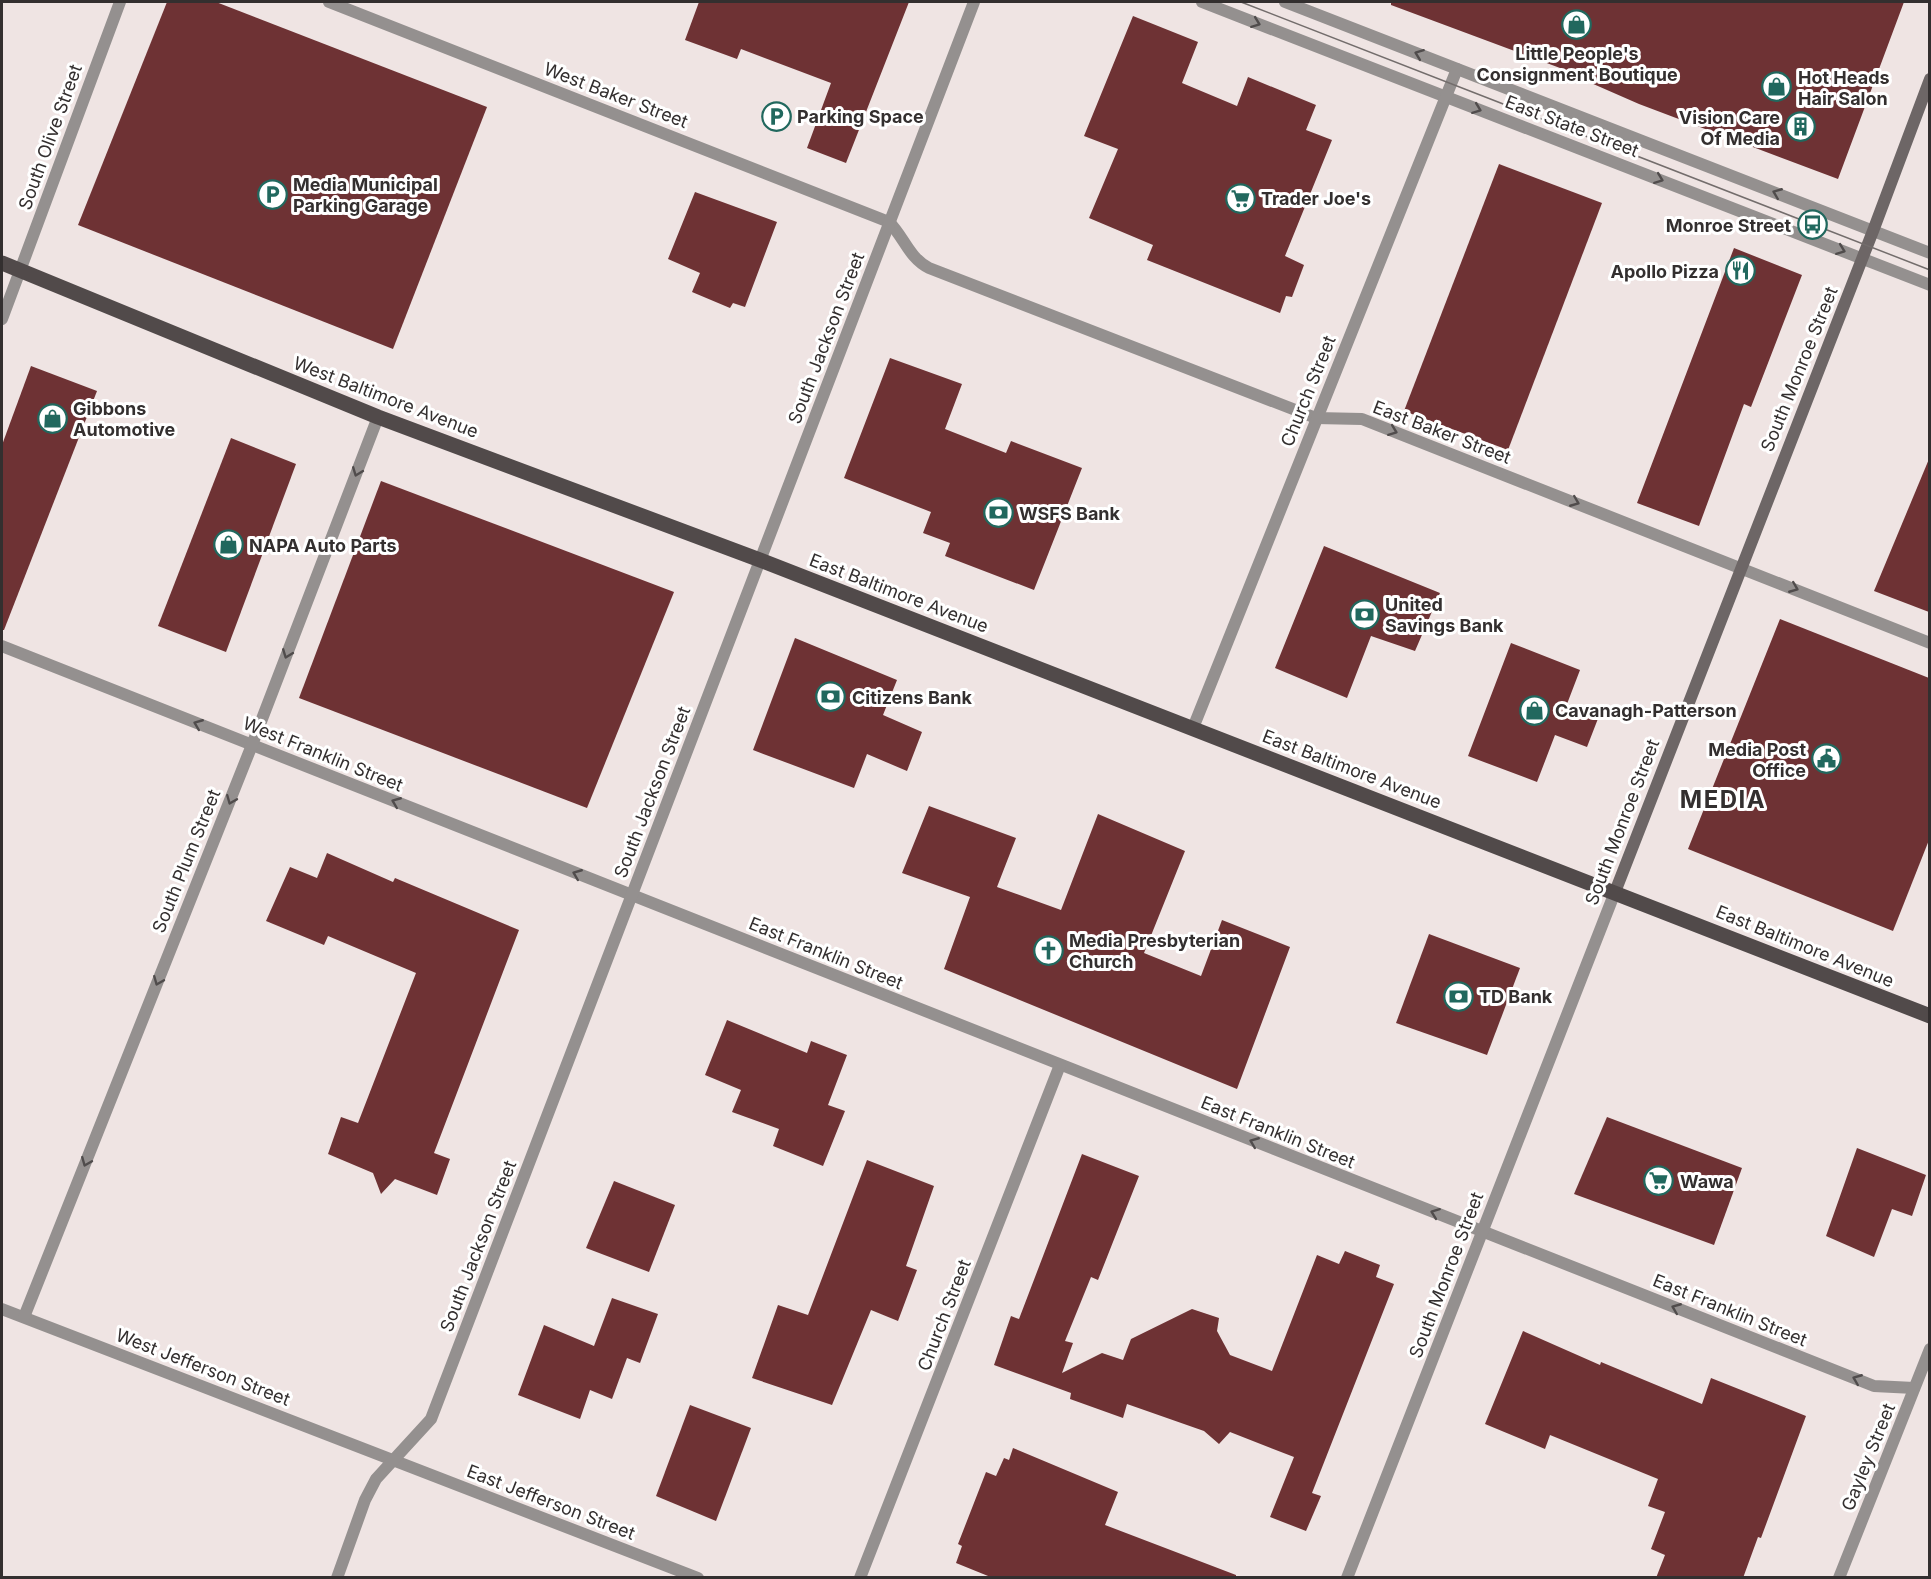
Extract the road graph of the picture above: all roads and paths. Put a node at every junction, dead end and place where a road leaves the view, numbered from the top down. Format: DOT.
graph roads {
  1 [pos="120,2"];
  2 [pos="329,2"];
  3 [pos="974,2"];
  4 [pos="1202,2"];
  5 [pos="1285,2"];
  6 [pos="1457,69"];
  7 [pos="1929,79"];
  8 [pos="1447,97"];
  9 [pos="889,222"];
  10 [pos="1873,231"];
  11 [pos="1929,253"];
  12 [pos="1862,259"];
  13 [pos="2,263"];
  14 [pos="21,270"];
  15 [pos="1929,285"];
  16 [pos="2,319"];
  17 [pos="378,417"];
  18 [pos="1316,418"];
  19 [pos="760,560"];
  20 [pos="1740,567"];
  21 [pos="1929,643"];
  22 [pos="2,646"];
  23 [pos="1193,728"];
  24 [pos="252,745"];
  25 [pos="1615,892"];
  26 [pos="632,896"];
  27 [pos="1929,1016"];
  28 [pos="1060,1065"];
  29 [pos="1482,1231"];
  30 [pos="2,1309"];
  31 [pos="24,1317"];
  32 [pos="1929,1349"];
  33 [pos="1914,1388"];
  34 [pos="392,1460"];
  35 [pos="337,1578"];
  36 [pos="698,1578"];
  37 [pos="860,1578"];
  38 [pos="1347,1578"];
  39 [pos="1839,1578"];
  1 -- 14 [label="street, South Olive Street"];
  2 -- 9 [label="street, West Baker Street"];
  3 -- 9 [label="street, South Jackson Street"];
  4 -- 8 [label="street, East State Street, one-way"];
  6 -- 5 [label="street, East State Street, one-way"];
  6 -- 8 [label="street, Church Street"];
  10 -- 6 [label="street, East State Street, one-way"];
  7 -- 10 [label="main road, South Monroe Street"];
  8 -- 12 [label="street, East State Street, one-way"];
  8 -- 18 [label="street, Church Street"];
  9 -- 18 [label="street, East Baker Street"];
  9 -- 19 [label="street, South Jackson Street"];
  10 -- 11 [label="street, East State Street"];
  10 -- 12 [label="main road, South Monroe Street"];
  12 -- 15 [label="street, East State Street"];
  12 -- 20 [label="main road, South Monroe Street"];
  13 -- 14 [label="main road, West Baltimore Avenue"];
  14 -- 16 [label="street, South Olive Street"];
  14 -- 17 [label="main road, West Baltimore Avenue"];
  17 -- 19 [label="main road, West Baltimore Avenue"];
  17 -- 24 [label="street, South Plum Street, one-way"];
  18 -- 20 [label="street, East Baker Street, one-way"];
  18 -- 23 [label="street, Church Street"];
  19 -- 23 [label="main road, East Baltimore Avenue"];
  19 -- 26 [label="street, South Jackson Street"];
  20 -- 21 [label="street, East Baker Street, one-way"];
  20 -- 25 [label="main road, South Monroe Street"];
  24 -- 22 [label="street, West Franklin Street, one-way"];
  23 -- 25 [label="main road, East Baltimore Avenue"];
  26 -- 24 [label="street, West Franklin Street, one-way"];
  24 -- 31 [label="street, South Plum Street, one-way"];
  25 -- 27 [label="main road, East Baltimore Avenue"];
  25 -- 29 [label="street, South Monroe Street"];
  26 -- 28 [label="street, East Franklin Street"];
  26 -- 34 [label="street, South Jackson Street"];
  29 -- 28 [label="street, East Franklin Street, one-way"];
  28 -- 37 [label="street, Church Street"];
  33 -- 29 [label="street, East Franklin Street, one-way"];
  29 -- 38 [label="street, South Monroe Street"];
  30 -- 31 [label="street, West Jefferson Street"];
  31 -- 34 [label="street, West Jefferson Street"];
  32 -- 33 [label="street, Gayley Street"];
  33 -- 39 [label="street, Gayley Street"];
  34 -- 35 [label="street, South Jackson Street"];
  34 -- 36 [label="street, East Jefferson Street"];
}
